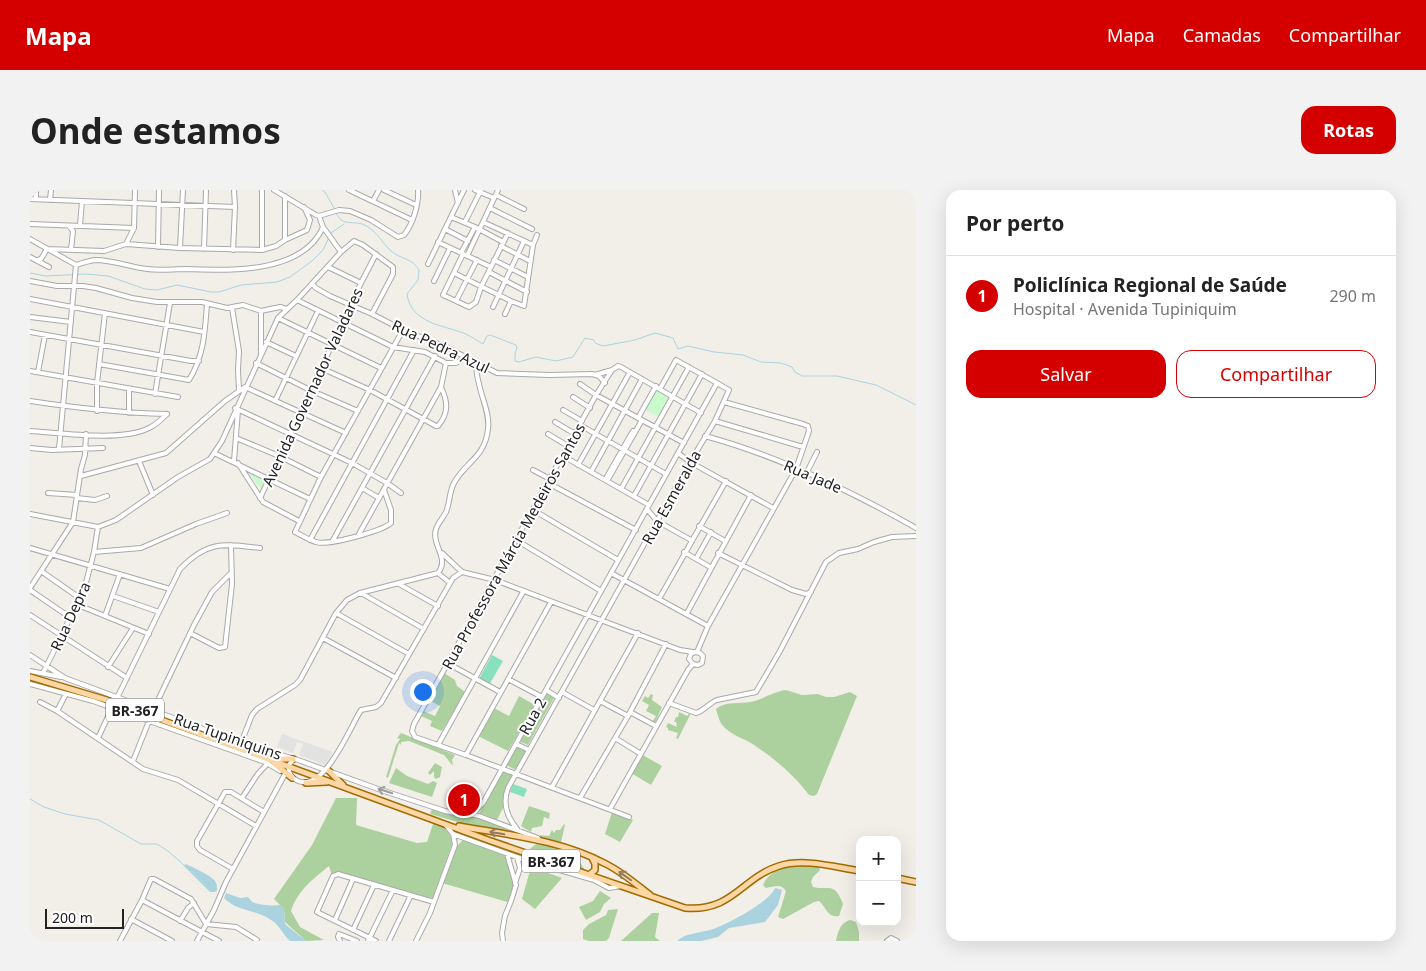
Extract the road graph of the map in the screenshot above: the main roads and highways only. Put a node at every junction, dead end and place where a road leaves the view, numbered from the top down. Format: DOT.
graph roads {
  1 [pos="30,677"];
  2 [pos="106,693"];
  3 [pos="110,701"];
  4 [pos="294,759"];
  5 [pos="267,761"];
  6 [pos="328,771"];
  7 [pos="292,778"];
  8 [pos="306,783"];
  9 [pos="332,783"];
  10 [pos="345,786"];
  11 [pos="445,823"];
  12 [pos="592,858"];
  13 [pos="856,870"];
  14 [pos="589,875"];
  15 [pos="901,879"];
  16 [pos="916,882"];
  17 [pos="656,899"];
  1 -- 3 [label="main road, BR-367"];
  2 -- 3 [label="main road"];
  3 -- 5 [label="main road, BR-367"];
  4 -- 5 [label="main road"];
  5 -- 7 [label="main road"];
  5 -- 9 [label="main road, BR-367"];
  6 -- 10 [label="main road"];
  8 -- 9 [label="main road"];
  9 -- 10 [label="main road, BR-367"];
  10 -- 11 [label="main road, BR-367"];
  12 -- 11 [label="main road, BR-367, one-way"];
  11 -- 14 [label="main road, BR-367"];
  12 -- 14 [label="main road"];
  17 -- 12 [label="main road, BR-367, one-way"];
  13 -- 17 [label="main road, BR-367"];
  14 -- 17 [label="main road, BR-367"];
  15 -- 16 [label="main road"];
}
